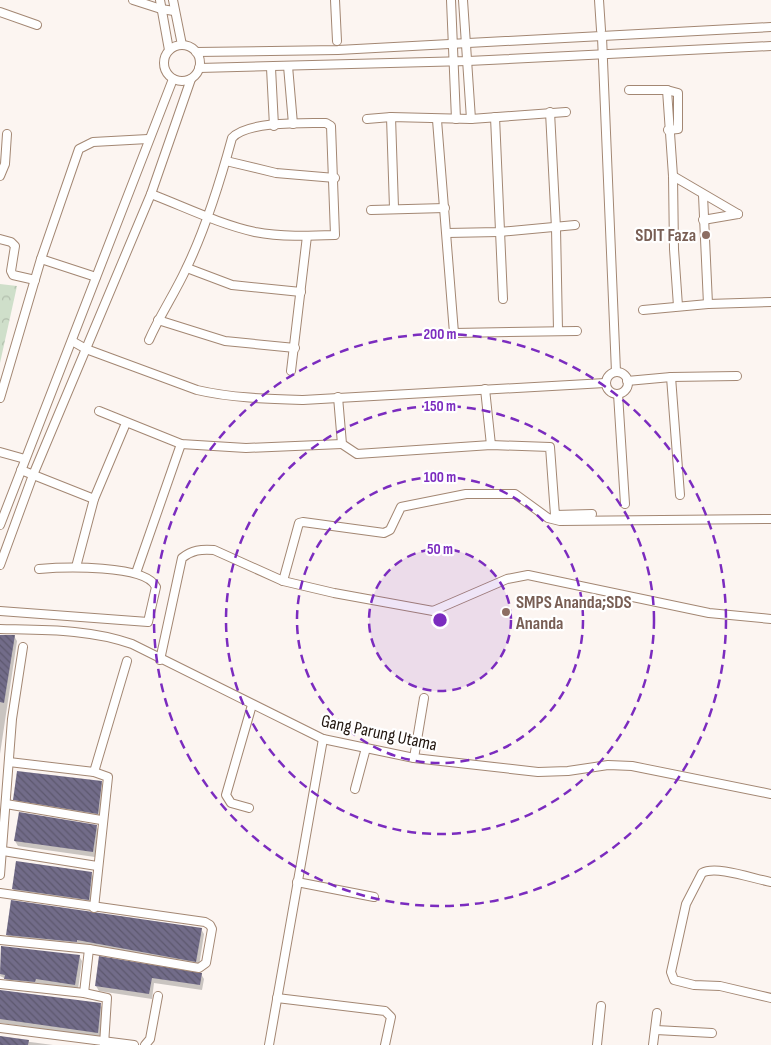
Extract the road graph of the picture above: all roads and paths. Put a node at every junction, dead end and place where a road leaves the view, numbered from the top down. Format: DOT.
graph roads {
  1 [pos="133,0"];
  2 [pos="160,0"];
  3 [pos="173,0"];
  4 [pos="335,0"];
  5 [pos="451,0"];
  6 [pos="463,0"];
  7 [pos="599,0"];
  8 [pos="161,9"];
  9 [pos="174,11"];
  10 [pos="0,12"];
  11 [pos="37,25"];
  12 [pos="771,27"];
  13 [pos="601,34"];
  14 [pos="337,41"];
  15 [pos="453,44"];
  16 [pos="466,44"];
  17 [pos="182,45"];
  18 [pos="771,46"];
  19 [pos="169,50"];
  20 [pos="196,52"];
  21 [pos="602,55"];
  22 [pos="468,60"];
  23 [pos="454,61"];
  24 [pos="288,66"];
  25 [pos="199,68"];
  26 [pos="271,68"];
  27 [pos="172,79"];
  28 [pos="191,79"];
  29 [pos="629,90"];
  30 [pos="550,112"];
  31 [pos="566,112"];
  32 [pos="391,117"];
  33 [pos="494,117"];
  34 [pos="456,119"];
  35 [pos="471,119"];
  36 [pos="367,120"];
  37 [pos="436,120"];
  38 [pos="293,124"];
  39 [pos="274,126"];
  40 [pos="7,134"];
  41 [pos="148,139"];
  42 [pos="226,161"];
  43 [pos="0,176"];
  44 [pos="673,176"];
  45 [pos="335,178"];
  46 [pos="151,194"];
  47 [pos="703,195"];
  48 [pos="394,208"];
  49 [pos="445,208"];
  50 [pos="371,210"];
  51 [pos="207,216"];
  52 [pos="703,220"];
  53 [pos="575,225"];
  54 [pos="556,228"];
  55 [pos="499,232"];
  56 [pos="447,233"];
  57 [pos="307,236"];
  58 [pos="0,239"];
  59 [pos="41,259"];
  60 [pos="187,268"];
  61 [pos="96,277"];
  62 [pos="35,280"];
  63 [pos="301,292"];
  64 [pos="503,299"];
  65 [pos="771,302"];
  66 [pos="708,304"];
  67 [pos="678,306"];
  68 [pos="643,310"];
  69 [pos="158,320"];
  70 [pos="558,330"];
  71 [pos="577,331"];
  72 [pos="150,340"];
  73 [pos="72,341"];
  74 [pos="295,348"];
  75 [pos="86,350"];
  76 [pos="291,371"];
  77 [pos="616,372"];
  78 [pos="737,376"];
  79 [pos="671,377"];
  80 [pos="628,381"];
  81 [pos="605,383"];
  82 [pos="485,389"];
  83 [pos="618,394"];
  84 [pos="0,398"];
  85 [pos="338,398"];
  86 [pos="99,411"];
  87 [pos="126,423"];
  88 [pos="181,444"];
  89 [pos="342,444"];
  90 [pos="491,445"];
  91 [pos="0,452"];
  92 [pos="25,459"];
  93 [pos="21,470"];
  94 [pos="33,475"];
  95 [pos="680,495"];
  96 [pos="94,499"];
  97 [pos="626,504"];
  98 [pos="592,514"];
  99 [pos="771,519"];
  100 [pos="0,525"];
  101 [pos="0,565"];
  102 [pos="76,567"];
  103 [pos="39,569"];
  104 [pos="136,574"];
  105 [pos="283,581"];
  106 [pos="0,611"];
  107 [pos="771,619"];
  108 [pos="0,629"];
  109 [pos="23,647"];
  110 [pos="160,660"];
  111 [pos="127,661"];
  112 [pos="424,698"];
  113 [pos="252,705"];
  114 [pos="323,740"];
  115 [pos="366,748"];
  116 [pos="414,758"];
  117 [pos="9,762"];
  118 [pos="94,772"];
  119 [pos="355,789"];
  120 [pos="771,794"];
  121 [pos="6,804"];
  122 [pos="249,808"];
  123 [pos="101,820"];
  124 [pos="3,851"];
  125 [pos="98,866"];
  126 [pos="0,875"];
  127 [pos="297,882"];
  128 [pos="771,882"];
  129 [pos="0,893"];
  130 [pos="374,897"];
  131 [pos="94,908"];
  132 [pos="0,940"];
  133 [pos="89,949"];
  134 [pos="0,984"];
  135 [pos="84,993"];
  136 [pos="158,996"];
  137 [pos="277,998"];
  138 [pos="771,998"];
  139 [pos="601,1006"];
  140 [pos="657,1013"];
  141 [pos="0,1028"];
  142 [pos="656,1030"];
  143 [pos="712,1033"];
  144 [pos="104,1044"];
  145 [pos="134,1045"];
  146 [pos="145,1045"];
  147 [pos="268,1045"];
  148 [pos="386,1045"];
  149 [pos="597,1045"];
  150 [pos="653,1045"];
  1 -- 8 [label="street"];
  2 -- 8 [label="street"];
  3 -- 9 [label="street"];
  4 -- 14 [label="street"];
  5 -- 15 [label="street"];
  6 -- 16 [label="street"];
  7 -- 13 [label="street"];
  8 -- 9 [label="street"];
  8 -- 19 [label="street"];
  9 -- 17 [label="street"];
  10 -- 11 [label="street"];
  12 -- 13 [label="street"];
  13 -- 16 [label="street"];
  13 -- 21 [label="street"];
  15 -- 16 [label="street"];
  15 -- 20 [label="street"];
  15 -- 23 [label="street"];
  16 -- 22 [label="street"];
  17 -- 19 [label="street"];
  17 -- 20 [label="street"];
  18 -- 21 [label="street"];
  19 -- 27 [label="street"];
  20 -- 25 [label="street"];
  21 -- 22 [label="street"];
  21 -- 77 [label="street"];
  22 -- 23 [label="street"];
  22 -- 35 [label="street"];
  23 -- 24 [label="street"];
  23 -- 34 [label="street"];
  24 -- 26 [label="street"];
  24 -- 38 [label="street"];
  25 -- 26 [label="street"];
  25 -- 28 [label="street"];
  26 -- 39 [label="street"];
  27 -- 28 [label="street"];
  27 -- 41 [label="street"];
  28 -- 46 [label="street"];
  29 -- 44 [label="street"];
  30 -- 31 [label="street"];
  30 -- 33 [label="street"];
  30 -- 54 [label="street"];
  32 -- 36 [label="street"];
  32 -- 37 [label="street"];
  32 -- 48 [label="street"];
  33 -- 35 [label="street"];
  33 -- 55 [label="street"];
  34 -- 35 [label="street"];
  34 -- 37 [label="street"];
  37 -- 49 [label="street"];
  38 -- 39 [label="street"];
  38 -- 45 [label="street"];
  39 -- 42 [label="street"];
  40 -- 43 [label="street"];
  41 -- 59 [label="street"];
  41 -- 61 [label="street"];
  42 -- 45 [label="street"];
  42 -- 51 [label="street"];
  44 -- 47 [label="street"];
  44 -- 67 [label="street"];
  45 -- 57 [label="street"];
  46 -- 51 [label="street"];
  46 -- 75 [label="street"];
  47 -- 52 [label="street"];
  47 -- 52 [label="street"];
  48 -- 49 [label="street"];
  48 -- 50 [label="street"];
  49 -- 56 [label="street"];
  51 -- 57 [label="street"];
  51 -- 60 [label="street"];
  52 -- 66 [label="street"];
  53 -- 54 [label="street"];
  54 -- 55 [label="street"];
  54 -- 70 [label="street"];
  55 -- 56 [label="street"];
  55 -- 64 [label="street"];
  56 -- 70 [label="street"];
  57 -- 63 [label="street"];
  58 -- 62 [label="street"];
  59 -- 61 [label="street"];
  59 -- 62 [label="street"];
  60 -- 63 [label="street"];
  60 -- 69 [label="street"];
  61 -- 73 [label="street"];
  62 -- 84 [label="street"];
  63 -- 74 [label="street"];
  65 -- 66 [label="street"];
  66 -- 67 [label="street"];
  67 -- 68 [label="street"];
  69 -- 72 [label="street"];
  69 -- 74 [label="street"];
  70 -- 71 [label="street"];
  73 -- 75 [label="street"];
  73 -- 92 [label="street"];
  74 -- 76 [label="street"];
  75 -- 85 [label="street"];
  75 -- 94 [label="street"];
  77 -- 80 [label="street"];
  77 -- 81 [label="street"];
  78 -- 79 [label="street"];
  79 -- 80 [label="street"];
  79 -- 95 [label="street"];
  80 -- 83 [label="street"];
  81 -- 82 [label="street"];
  81 -- 83 [label="street"];
  82 -- 85 [label="street"];
  82 -- 90 [label="street"];
  83 -- 97 [label="street"];
  85 -- 89 [label="street"];
  86 -- 87 [label="street"];
  87 -- 88 [label="street"];
  87 -- 96 [label="street"];
  88 -- 89 [label="street"];
  88 -- 104 [label="street"];
  89 -- 90 [label="street"];
  90 -- 98 [label="street"];
  91 -- 92 [label="street"];
  92 -- 93 [label="street"];
  93 -- 94 [label="street"];
  93 -- 100 [label="street"];
  94 -- 96 [label="street"];
  94 -- 101 [label="street"];
  96 -- 102 [label="street"];
  99 -- 105 [label="street"];
  102 -- 103 [label="street"];
  102 -- 104 [label="street"];
  104 -- 106 [label="street"];
  105 -- 107 [label="street"];
  105 -- 110 [label="street"];
  108 -- 110 [label="street, Gang Parung Utama"];
  109 -- 117 [label="street"];
  110 -- 113 [label="street, Gang Parung Utama"];
  111 -- 118 [label="street"];
  112 -- 116 [label="street"];
  113 -- 114 [label="street, Gang Parung Utama"];
  113 -- 122 [label="street"];
  114 -- 115 [label="street, Gang Parung Utama"];
  114 -- 127 [label="street"];
  115 -- 116 [label="street, Gang Parung Utama"];
  115 -- 119 [label="street"];
  116 -- 120 [label="street, Gang Parung Utama"];
  117 -- 118 [label="street"];
  117 -- 121 [label="street"];
  118 -- 123 [label="street"];
  121 -- 123 [label="street"];
  121 -- 124 [label="street"];
  123 -- 125 [label="street"];
  124 -- 125 [label="street"];
  124 -- 126 [label="street"];
  125 -- 131 [label="street"];
  127 -- 130 [label="street"];
  127 -- 137 [label="street"];
  128 -- 138 [label="street"];
  129 -- 131 [label="street"];
  131 -- 133 [label="street"];
  132 -- 133 [label="street"];
  133 -- 135 [label="street"];
  134 -- 135 [label="street"];
  135 -- 144 [label="street"];
  136 -- 146 [label="street"];
  137 -- 147 [label="street"];
  137 -- 148 [label="street"];
  139 -- 149 [label="street"];
  140 -- 142 [label="street"];
  141 -- 144 [label="street"];
  142 -- 143 [label="street"];
  142 -- 150 [label="street"];
  144 -- 145 [label="street"];
}
